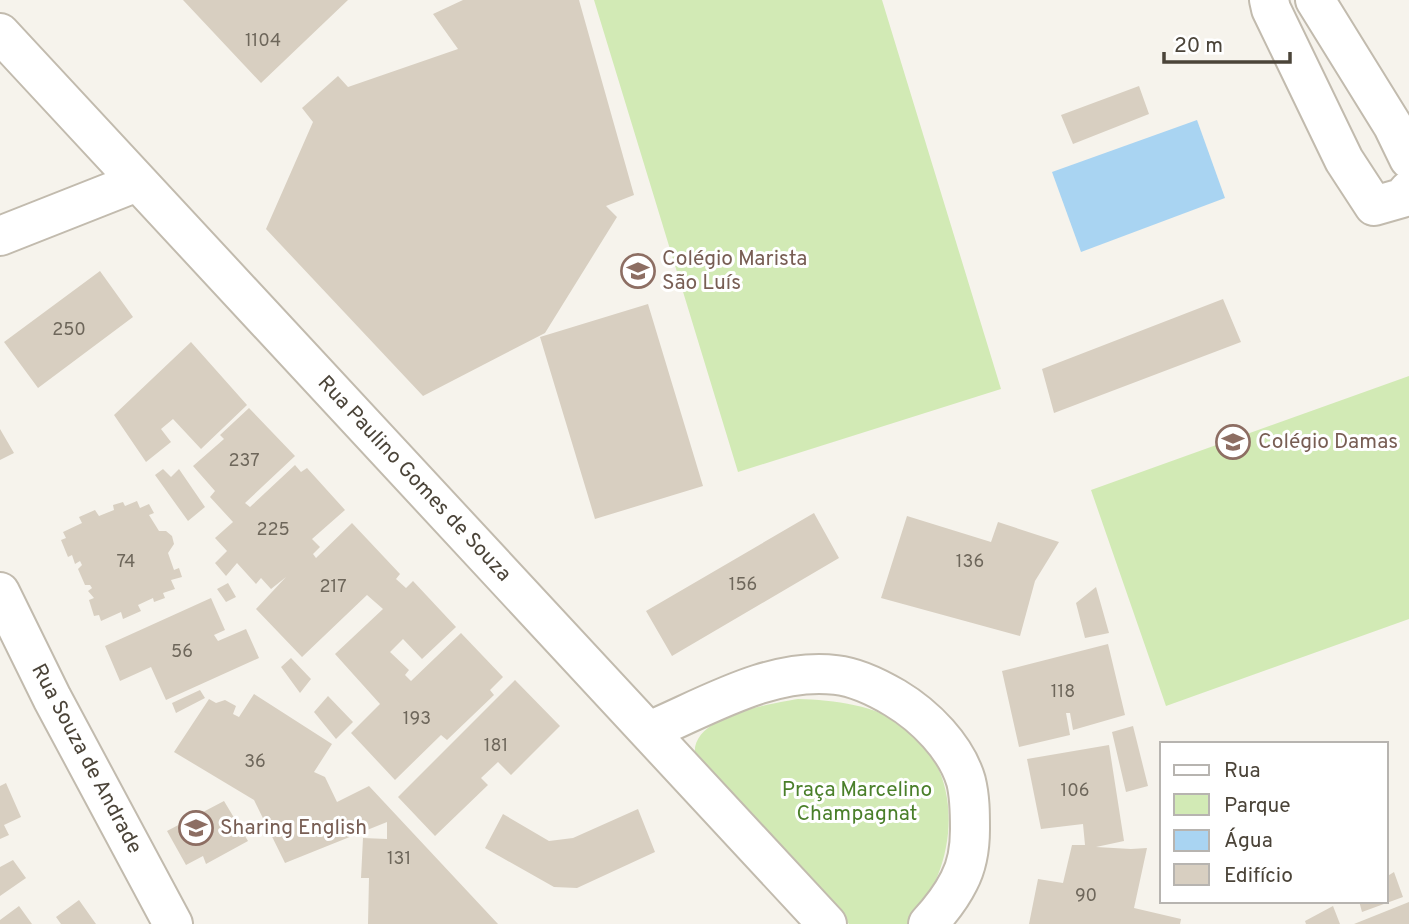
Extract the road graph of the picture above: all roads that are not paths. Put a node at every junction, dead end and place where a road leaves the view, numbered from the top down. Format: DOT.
graph roads {
  1 [pos="1269,0"];
  2 [pos="1315,0"];
  3 [pos="0,33"];
  4 [pos="1409,159"];
  5 [pos="136,181"];
  6 [pos="1409,190"];
  7 [pos="0,236"];
  8 [pos="0,592"];
  9 [pos="649,731"];
  10 [pos="811,919"];
  11 [pos="173,924"];
  12 [pos="928,924"];
  1 -- 6 [label="street"];
  2 -- 4 [label="street"];
  3 -- 5 [label="street, Rua Paulino Gomes de Souza"];
  5 -- 7 [label="street"];
  5 -- 9 [label="street, Rua Paulino Gomes de Souza"];
  8 -- 11 [label="street, Rua Souza de Andrade"];
  9 -- 10 [label="street, Rua Paulino Gomes de Souza"];
  9 -- 12 [label="street"];
}
